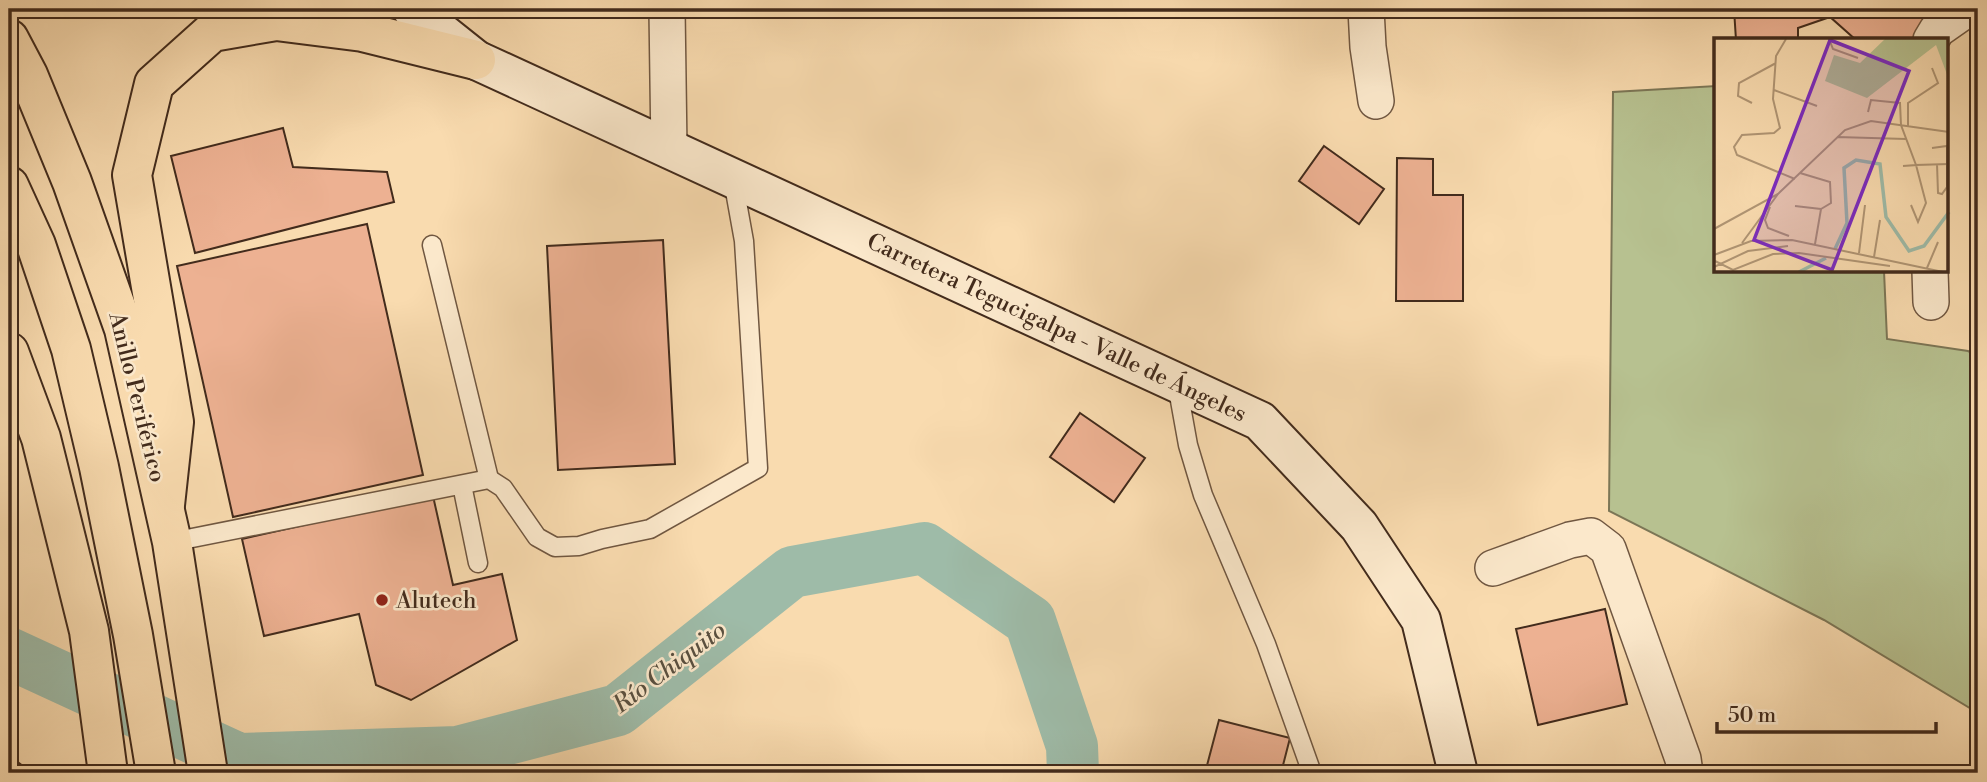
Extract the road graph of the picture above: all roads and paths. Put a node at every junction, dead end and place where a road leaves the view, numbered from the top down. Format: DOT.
graph roads {
  1 [pos="367,9"];
  2 [pos="412,9"];
  3 [pos="667,9"];
  4 [pos="1366,9"];
  5 [pos="1967,9"];
  6 [pos="1932,38"];
  7 [pos="9,39"];
  8 [pos="476,60"];
  9 [pos="1376,101"];
  10 [pos="669,150"];
  11 [pos="733,177"];
  12 [pos="9,186"];
  13 [pos="432,245"];
  14 [pos="9,352"];
  15 [pos="1176,380"];
  16 [pos="489,479"];
  17 [pos="462,485"];
  18 [pos="164,505"];
  19 [pos="172,542"];
  20 [pos="478,563"];
  21 [pos="1493,568"];
  22 [pos="108,773"];
  23 [pos="156,773"];
  24 [pos="208,773"];
  25 [pos="1312,773"];
  26 [pos="1458,773"];
  27 [pos="1685,773"];
  1 -- 8 [label="highway"];
  2 -- 8 [label="main road, Carretera Tegucigalpa - Valle de Ángeles"];
  3 -- 10 [label="street"];
  4 -- 9 [label="street"];
  5 -- 6 [label="street"];
  7 -- 18 [label="highway, Anillo Periférico"];
  8 -- 10 [label="main road, Carretera Tegucigalpa - Valle de Ángeles"];
  8 -- 18 [label="highway"];
  10 -- 11 [label="main road, Carretera Tegucigalpa - Valle de Ángeles"];
  11 -- 15 [label="main road, Carretera Tegucigalpa - Valle de Ángeles"];
  11 -- 16 [label="lane"];
  12 -- 23 [label="highway"];
  13 -- 16 [label="lane"];
  14 -- 22 [label="highway"];
  15 -- 25 [label="lane"];
  15 -- 26 [label="main road, Carretera Tegucigalpa - Valle de Ángeles"];
  16 -- 17 [label="lane"];
  17 -- 19 [label="lane"];
  17 -- 20 [label="lane"];
  18 -- 19 [label="highway, Anillo Periférico"];
  19 -- 24 [label="highway, Anillo Periférico"];
  21 -- 27 [label="street"];
}
